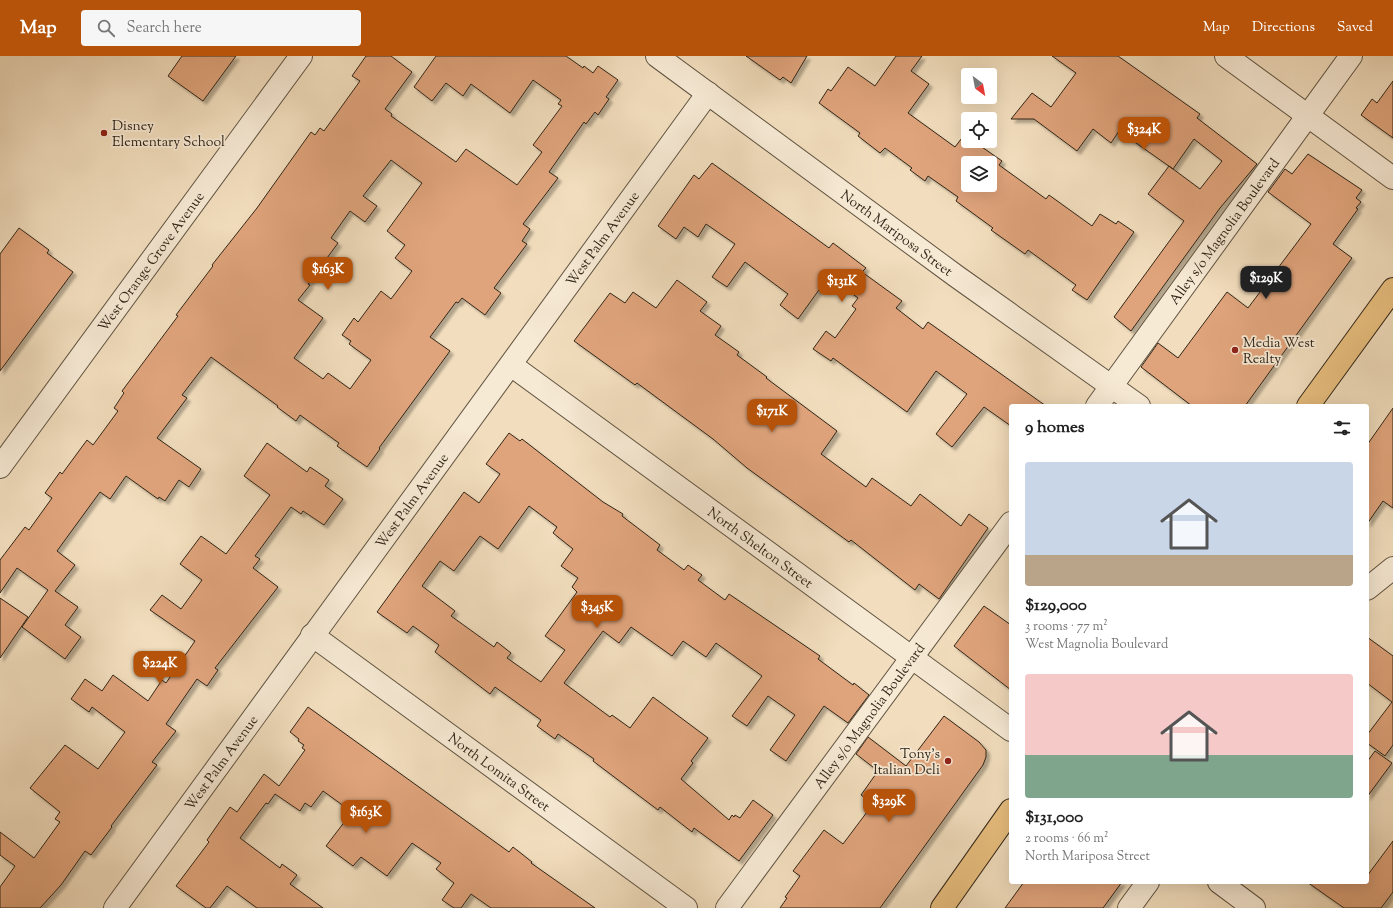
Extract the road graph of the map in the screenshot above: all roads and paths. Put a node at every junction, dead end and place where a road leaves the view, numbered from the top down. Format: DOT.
graph roads {
  1 [pos="301,56"];
  2 [pos="657,56"];
  3 [pos="1226,56"];
  4 [pos="1350,56"];
  5 [pos="708,93"];
  6 [pos="1308,114"];
  7 [pos="1393,178"];
  8 [pos="1393,289"];
  9 [pos="511,365"];
  10 [pos="1111,386"];
  11 [pos="1098,404"];
  12 [pos="1136,404"];
  13 [pos="1309,404"];
  14 [pos="0,467"];
  15 [pos="1009,526"];
  16 [pos="312,635"];
  17 [pos="912,658"];
  18 [pos="1009,729"];
  19 [pos="1009,813"];
  20 [pos="1147,884"];
  21 [pos="1222,884"];
  22 [pos="115,908"];
  23 [pos="686,908"];
  24 [pos="727,908"];
  25 [pos="942,908"];
  26 [pos="1129,908"];
  27 [pos="1254,908"];
  1 -- 14 [label="street, West Orange Grove Avenue"];
  2 -- 5 [label="street, North Mariposa Street"];
  3 -- 6 [label="street"];
  4 -- 6 [label="street, Alley s/o Magnolia Boulevard"];
  5 -- 9 [label="street, West Palm Avenue"];
  5 -- 10 [label="street, North Mariposa Street"];
  6 -- 7 [label="street"];
  6 -- 10 [label="street, Alley s/o Magnolia Boulevard"];
  8 -- 13 [label="main road"];
  9 -- 16 [label="street, West Palm Avenue"];
  9 -- 17 [label="street, North Shelton Street"];
  10 -- 11 [label="street, Alley s/o Magnolia Boulevard"];
  10 -- 12 [label="street, North Mariposa Street"];
  15 -- 17 [label="street, Alley s/o Magnolia Boulevard"];
  16 -- 22 [label="street, West Palm Avenue"];
  16 -- 23 [label="street, North Lomita Street"];
  17 -- 18 [label="street, North Shelton Street"];
  17 -- 24 [label="street, Alley s/o Magnolia Boulevard"];
  19 -- 25 [label="main road"];
  20 -- 26 [label="street"];
  21 -- 27 [label="street"];
}
